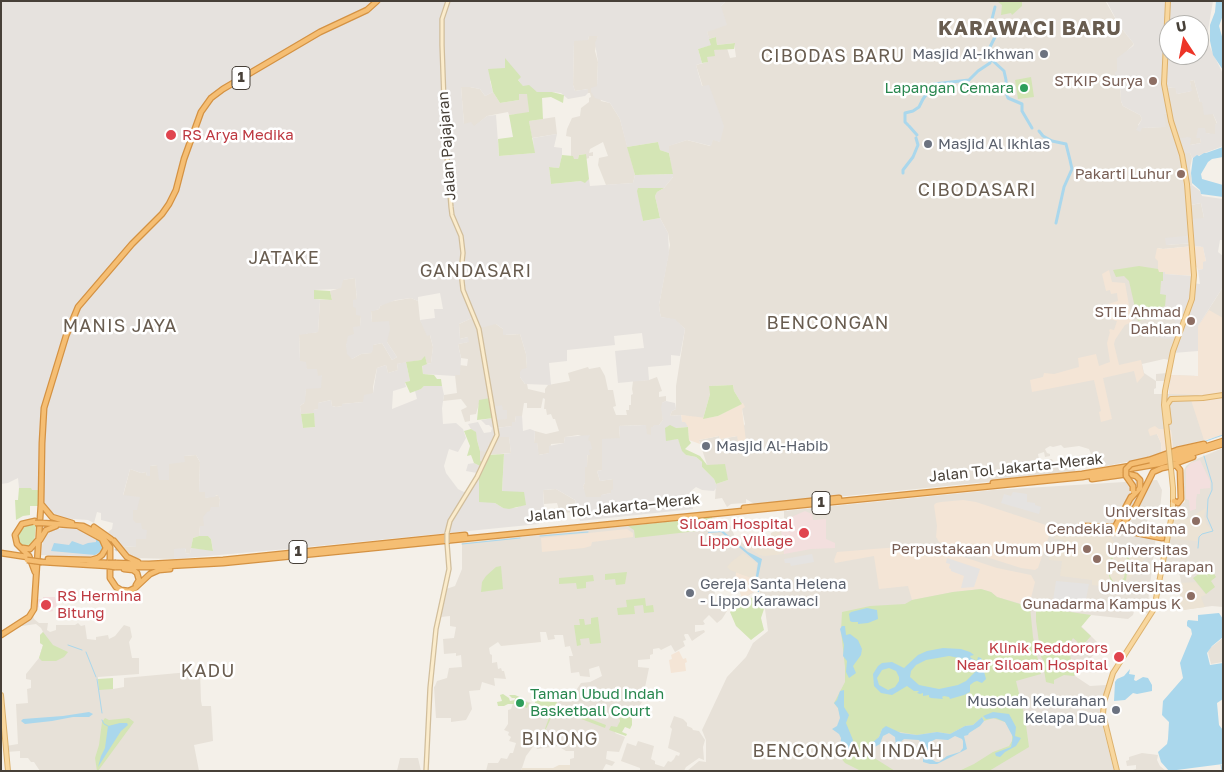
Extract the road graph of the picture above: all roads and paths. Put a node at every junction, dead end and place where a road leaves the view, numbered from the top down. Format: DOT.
graph roads {
  1 [pos="378,1"];
  2 [pos="448,1"];
  3 [pos="1168,1"];
  4 [pos="1167,385"];
  5 [pos="1223,394"];
  6 [pos="1215,395"];
  7 [pos="1172,397"];
  8 [pos="1168,426"];
  9 [pos="1223,442"];
  10 [pos="1208,443"];
  11 [pos="1190,458"];
  12 [pos="1158,460"];
  13 [pos="1172,468"];
  14 [pos="1035,482"];
  15 [pos="1130,499"];
  16 [pos="41,501"];
  17 [pos="1175,504"];
  18 [pos="1126,519"];
  19 [pos="35,522"];
  20 [pos="76,525"];
  21 [pos="1081,526"];
  22 [pos="1073,530"];
  23 [pos="98,531"];
  24 [pos="1162,538"];
  25 [pos="112,541"];
  26 [pos="38,542"];
  27 [pos="1168,542"];
  28 [pos="1,555"];
  29 [pos="127,558"];
  30 [pos="44,560"];
  31 [pos="149,564"];
  32 [pos="193,565"];
  33 [pos="108,566"];
  34 [pos="115,566"];
  35 [pos="36,574"];
  36 [pos="1,634"];
  37 [pos="1,695"];
  38 [pos="8,771"];
  39 [pos="426,771"];
  40 [pos="1116,771"];
  1 -- 16 [label="highway, 1"];
  2 -- 39 [label="main road, Jalan Pajajaran, bridge"];
  3 -- 4 [label="main road"];
  4 -- 7 [label="main road"];
  4 -- 8 [label="main road"];
  5 -- 6 [label="main road"];
  6 -- 7 [label="main road"];
  6 -- 8 [label="main road"];
  7 -- 8 [label="main road"];
  8 -- 13 [label="main road, bridge"];
  9 -- 10 [label="highway"];
  9 -- 11 [label="highway"];
  9 -- 12 [label="highway, Jalan Tol Jakarta–Merak / 1"];
  9 -- 14 [label="highway, Jalan Tol Jakarta–Merak / 1"];
  10 -- 12 [label="highway"];
  10 -- 15 [label="highway, bridge"];
  11 -- 17 [label="highway"];
  11 -- 18 [label="highway"];
  12 -- 31 [label="highway, Jalan Tol Jakarta–Merak / 1"];
  13 -- 17 [label="main road"];
  13 -- 27 [label="main road"];
  14 -- 15 [label="highway"];
  14 -- 32 [label="highway, Jalan Tol Jakarta–Merak / 1"];
  15 -- 21 [label="highway"];
  16 -- 20 [label="highway"];
  16 -- 26 [label="highway, 1"];
  17 -- 18 [label="highway"];
  17 -- 27 [label="main road"];
  18 -- 22 [label="highway"];
  18 -- 24 [label="highway"];
  19 -- 20 [label="highway, bridge"];
  19 -- 26 [label="highway"];
  19 -- 35 [label="highway"];
  20 -- 23 [label="highway"];
  20 -- 26 [label="highway"];
  20 -- 30 [label="highway"];
  23 -- 25 [label="highway"];
  23 -- 32 [label="highway"];
  23 -- 34 [label="highway"];
  25 -- 29 [label="highway"];
  25 -- 29 [label="highway"];
  26 -- 35 [label="highway, 1"];
  27 -- 40 [label="main road"];
  28 -- 30 [label="highway, Jalan Tol Jakarta–Merak / 1, bridge"];
  29 -- 31 [label="highway"];
  30 -- 33 [label="highway, Jalan Tol Jakarta–Merak / 1"];
  30 -- 33 [label="highway, Jalan Tol Jakarta–Merak / 1"];
  31 -- 34 [label="highway, Jalan Tol Jakarta–Merak / 1"];
  32 -- 34 [label="highway, Jalan Tol Jakarta–Merak / 1"];
  33 -- 34 [label="highway, Jalan Tol Jakarta–Merak / 1, bridge"];
  35 -- 36 [label="highway, 1"];
  37 -- 38 [label="main road"];
}
